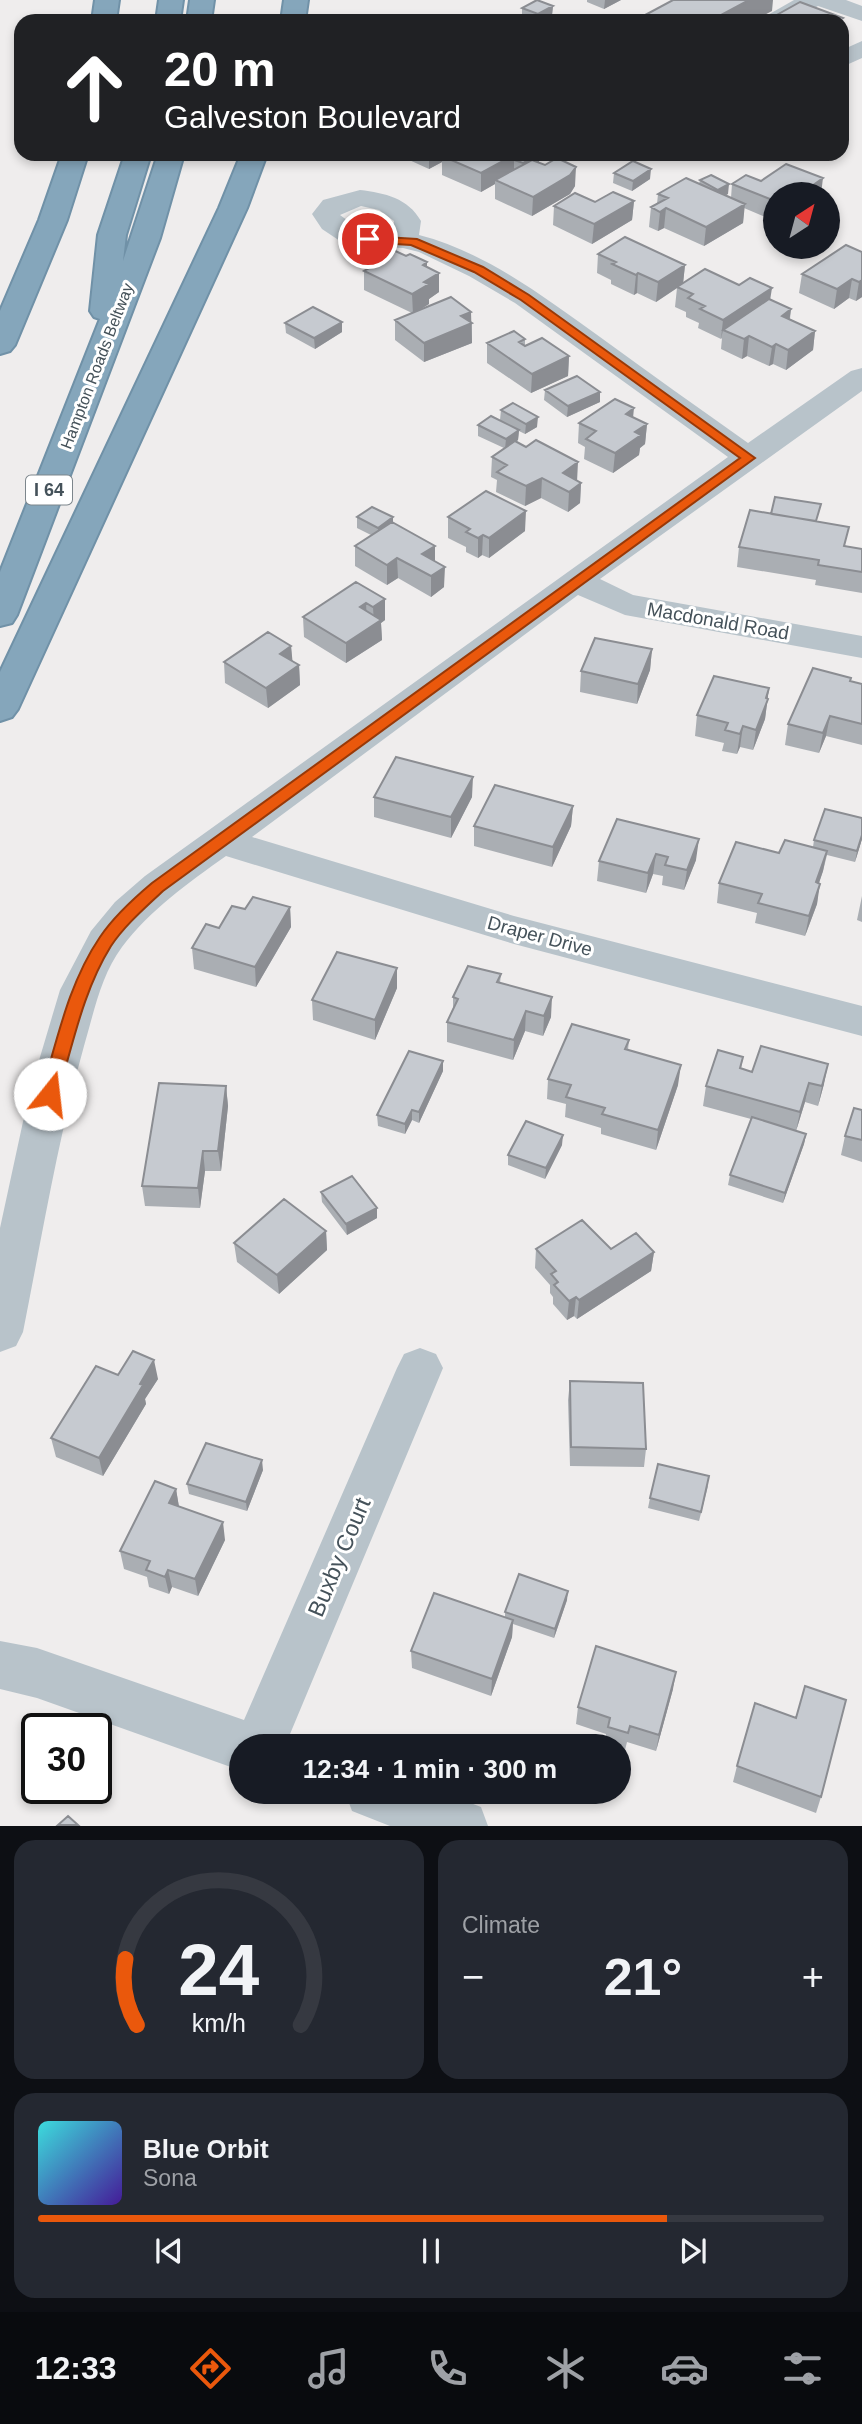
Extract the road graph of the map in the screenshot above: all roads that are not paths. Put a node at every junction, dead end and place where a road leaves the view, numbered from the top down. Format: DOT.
graph roads {
  1 [pos="811,0"];
  2 [pos="824,0"];
  3 [pos="786,14"];
  4 [pos="862,14"];
  5 [pos="50,161"];
  6 [pos="73,161"];
  7 [pos="136,161"];
  8 [pos="169,161"];
  9 [pos="251,161"];
  10 [pos="403,240"];
  11 [pos="0,301"];
  12 [pos="0,345"];
  13 [pos="99,365"];
  14 [pos="862,377"];
  15 [pos="749,458"];
  16 [pos="579,580"];
  17 [pos="0,615"];
  18 [pos="862,647"];
  19 [pos="0,709"];
  20 [pos="222,841"];
  21 [pos="862,1021"];
  22 [pos="0,1332"];
  23 [pos="420,1368"];
  24 [pos="0,1665"];
  25 [pos="264,1734"];
  26 [pos="229,1741"];
  27 [pos="384,1805"];
  28 [pos="463,1825"];
  1 -- 3 [label="street"];
  2 -- 4 [label="street"];
  5 -- 11 [label="highway"];
  6 -- 12 [label="highway"];
  7 -- 13 [label="highway"];
  8 -- 13 [label="highway, Hampton Roads Beltway / I 64"];
  9 -- 19 [label="highway"];
  10 -- 15 [label="street"];
  13 -- 17 [label="highway, Hampton Roads Beltway / I 64"];
  14 -- 15 [label="street"];
  15 -- 16 [label="street"];
  16 -- 18 [label="street, Macdonald Road"];
  16 -- 20 [label="street"];
  20 -- 21 [label="street, Draper Drive"];
  20 -- 22 [label="street"];
  23 -- 25 [label="street, Buxby Court"];
  24 -- 26 [label="street"];
  27 -- 28 [label="street"];
}
